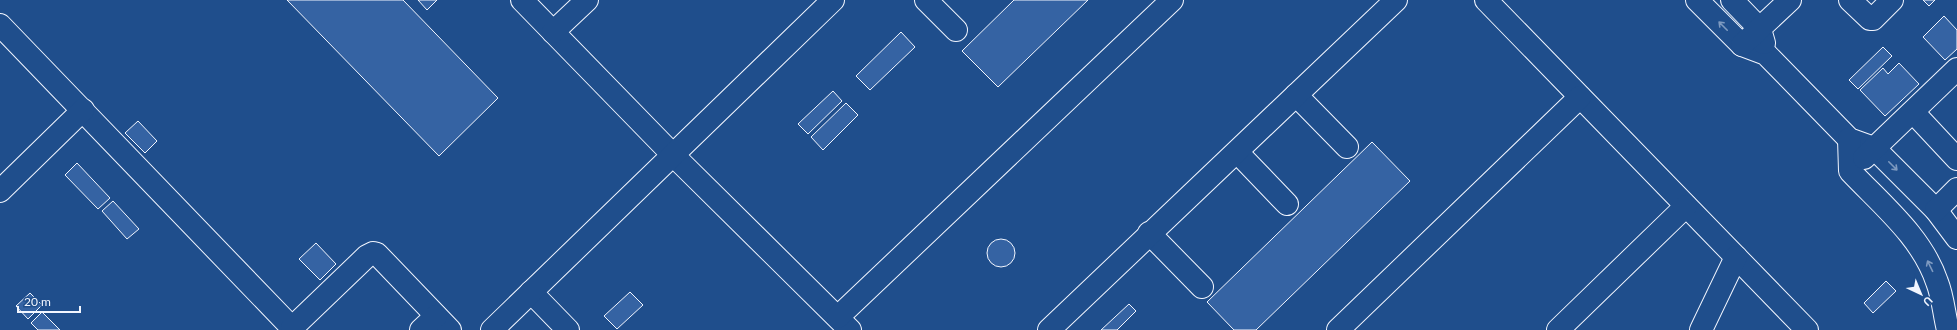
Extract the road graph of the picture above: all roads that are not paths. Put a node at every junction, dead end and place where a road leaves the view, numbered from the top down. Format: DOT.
graph roads {
  1 [pos="522,0"];
  2 [pos="587,0"];
  3 [pos="832,0"];
  4 [pos="926,0"];
  5 [pos="1172,0"];
  6 [pos="1396,0"];
  7 [pos="1486,0"];
  8 [pos="1697,0"];
  9 [pos="1732,0"];
  10 [pos="1790,0"];
  11 [pos="1850,0"];
  12 [pos="1892,0"];
  13 [pos="0,25"];
  14 [pos="1760,28"];
  15 [pos="956,30"];
  16 [pos="553,32"];
  17 [pos="1742,45"];
  18 [pos="1766,54"];
  19 [pos="1957,69"];
  20 [pos="1296,95"];
  21 [pos="1580,97"];
  22 [pos="83,110"];
  23 [pos="1912,112"];
  24 [pos="1849,139"];
  25 [pos="1347,147"];
  26 [pos="1874,148"];
  27 [pos="1237,152"];
  28 [pos="673,155"];
  29 [pos="1957,159"];
  30 [pos="1850,171"];
  31 [pos="1957,189"];
  32 [pos="0,191"];
  33 [pos="1287,204"];
  34 [pos="1686,206"];
  35 [pos="1936,210"];
  36 [pos="1149,233"];
  37 [pos="1957,238"];
  38 [pos="1736,257"];
  39 [pos="1202,287"];
  40 [pos="531,292"];
  41 [pos="844,324"];
  42 [pos="436,325"];
  43 [pos="293,329"];
  44 [pos="492,330"];
  45 [pos="568,330"];
  46 [pos="1048,330"];
  47 [pos="1338,330"];
  48 [pos="1558,330"];
  49 [pos="1702,330"];
  50 [pos="1807,330"];
  51 [pos="1948,330"];
  1 -- 16 [label="lane"];
  2 -- 16 [label="lane"];
  3 -- 28 [label="lane"];
  4 -- 15 [label="lane"];
  5 -- 41 [label="lane"];
  6 -- 20 [label="lane"];
  7 -- 21 [label="lane"];
  17 -- 8 [label="lane, one-way"];
  9 -- 14 [label="lane"];
  10 -- 14 [label="lane"];
  11 -- 12 [label="lane"];
  13 -- 22 [label="lane"];
  14 -- 17 [label="lane"];
  14 -- 18 [label="lane"];
  16 -- 28 [label="lane"];
  17 -- 18 [label="lane"];
  18 -- 24 [label="lane"];
  19 -- 23 [label="lane"];
  20 -- 25 [label="lane"];
  20 -- 27 [label="lane"];
  21 -- 34 [label="lane"];
  21 -- 47 [label="lane"];
  22 -- 32 [label="lane"];
  22 -- 43 [label="lane"];
  23 -- 26 [label="lane"];
  23 -- 29 [label="lane"];
  24 -- 26 [label="lane"];
  24 -- 30 [label="lane"];
  26 -- 30 [label="lane"];
  26 -- 35 [label="lane, one-way"];
  27 -- 33 [label="lane"];
  27 -- 36 [label="lane"];
  28 -- 40 [label="lane"];
  28 -- 41 [label="lane"];
  51 -- 30 [label="lane, one-way"];
  31 -- 35 [label="lane"];
  34 -- 38 [label="lane"];
  34 -- 48 [label="lane"];
  35 -- 37 [label="lane"];
  36 -- 39 [label="lane"];
  36 -- 46 [label="lane"];
  38 -- 49 [label="lane"];
  38 -- 50 [label="lane"];
  40 -- 44 [label="lane"];
  40 -- 45 [label="lane"];
  42 -- 43 [label="lane"];
}
